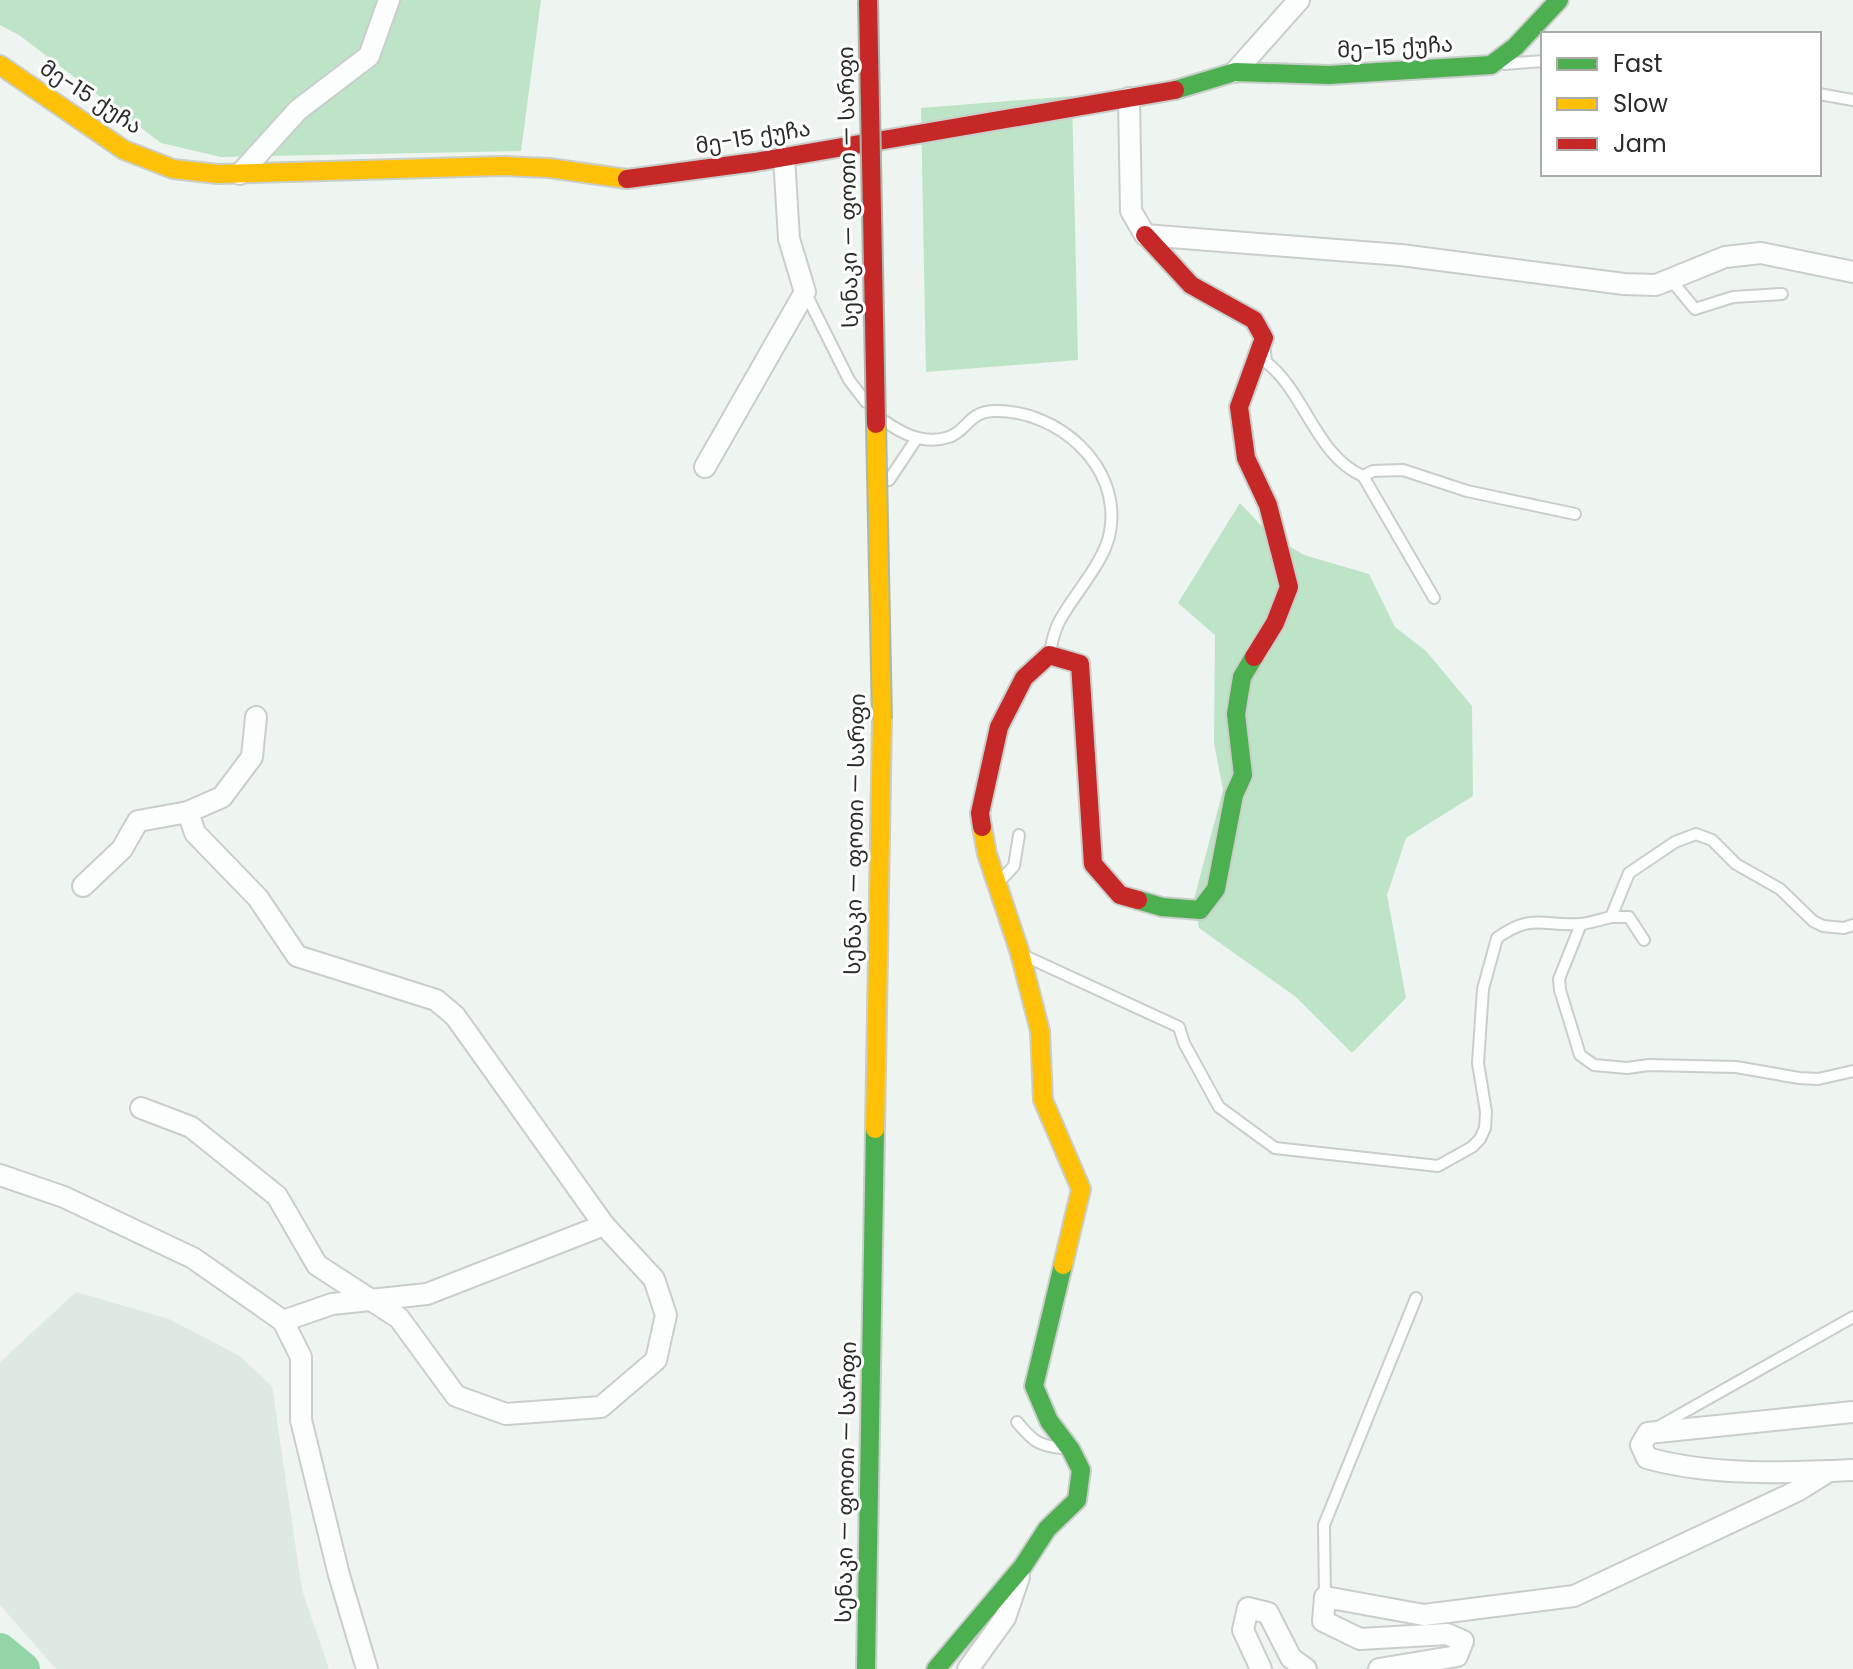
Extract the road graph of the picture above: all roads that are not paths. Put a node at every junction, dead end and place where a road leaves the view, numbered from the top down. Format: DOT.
graph roads {
  1 [pos="389,0"];
  2 [pos="868,0"];
  3 [pos="1299,0"];
  4 [pos="1559,0"];
  5 [pos="1541,61"];
  6 [pos="0,65"];
  7 [pos="1491,65"];
  8 [pos="1235,72"];
  9 [pos="1821,94"];
  10 [pos="1129,98"];
  11 [pos="1853,100"];
  12 [pos="784,157"];
  13 [pos="240,174"];
  14 [pos="1145,235"];
  15 [pos="1853,272"];
  16 [pos="1671,280"];
  17 [pos="805,292"];
  18 [pos="1782,294"];
  19 [pos="1264,338"];
  20 [pos="917,438"];
  21 [pos="705,467"];
  22 [pos="1363,476"];
  23 [pos="873,487"];
  24 [pos="1575,514"];
  25 [pos="1434,598"];
  26 [pos="1049,655"];
  27 [pos="256,717"];
  28 [pos="188,812"];
  29 [pos="1019,835"];
  30 [pos="997,884"];
  31 [pos="83,886"];
  32 [pos="1611,917"];
  33 [pos="1581,924"];
  34 [pos="1853,925"];
  35 [pos="1644,940"];
  36 [pos="1020,953"];
  37 [pos="1853,1071"];
  38 [pos="141,1108"];
  39 [pos="0,1175"];
  40 [pos="604,1225"];
  41 [pos="1416,1298"];
  42 [pos="371,1300"];
  43 [pos="1853,1317"];
  44 [pos="283,1321"];
  45 [pos="1853,1412"];
  46 [pos="1017,1422"];
  47 [pos="1648,1433"];
  48 [pos="1071,1450"];
  49 [pos="1853,1470"];
  50 [pos="1829,1471"];
  51 [pos="1023,1566"];
  52 [pos="1325,1597"];
  53 [pos="367,1669"];
  54 [pos="866,1669"];
  55 [pos="936,1669"];
  56 [pos="968,1669"];
  57 [pos="1261,1669"];
  58 [pos="1306,1669"];
  59 [pos="1379,1669"];
  1 -- 13 [label="street"];
  2 -- 54 [label="main road, სენაკი — ფოთი — სარფი, bridge"];
  3 -- 8 [label="street"];
  4 -- 7 [label="main road"];
  5 -- 7 [label="lane"];
  6 -- 13 [label="main road, მე-15 ქუჩა"];
  7 -- 8 [label="main road, მე-15 ქუჩა"];
  8 -- 10 [label="main road, მე-15 ქუჩა"];
  9 -- 11 [label="lane"];
  10 -- 12 [label="main road, მე-15 ქუჩა"];
  10 -- 14 [label="street"];
  12 -- 13 [label="main road, მე-15 ქუჩა"];
  12 -- 17 [label="street"];
  14 -- 16 [label="street"];
  14 -- 19 [label="main road"];
  15 -- 16 [label="street"];
  16 -- 18 [label="lane"];
  17 -- 20 [label="lane"];
  17 -- 21 [label="street"];
  19 -- 22 [label="lane"];
  19 -- 26 [label="main road"];
  20 -- 23 [label="lane"];
  20 -- 26 [label="lane"];
  22 -- 24 [label="lane"];
  22 -- 25 [label="lane"];
  26 -- 30 [label="main road"];
  27 -- 28 [label="street"];
  28 -- 31 [label="street"];
  28 -- 40 [label="street"];
  29 -- 30 [label="lane"];
  30 -- 36 [label="main road"];
  32 -- 33 [label="lane"];
  32 -- 34 [label="lane"];
  32 -- 35 [label="lane"];
  33 -- 36 [label="lane"];
  33 -- 37 [label="lane"];
  36 -- 48 [label="main road"];
  38 -- 42 [label="street"];
  39 -- 44 [label="street"];
  40 -- 42 [label="street"];
  40 -- 42 [label="street"];
  41 -- 52 [label="lane"];
  42 -- 44 [label="street"];
  43 -- 47 [label="lane"];
  44 -- 53 [label="street"];
  45 -- 47 [label="street"];
  46 -- 48 [label="lane"];
  47 -- 50 [label="street"];
  48 -- 51 [label="main road"];
  49 -- 50 [label="street"];
  50 -- 52 [label="street"];
  51 -- 55 [label="main road"];
  51 -- 56 [label="street"];
  52 -- 59 [label="street"];
  57 -- 58 [label="street"];
}
